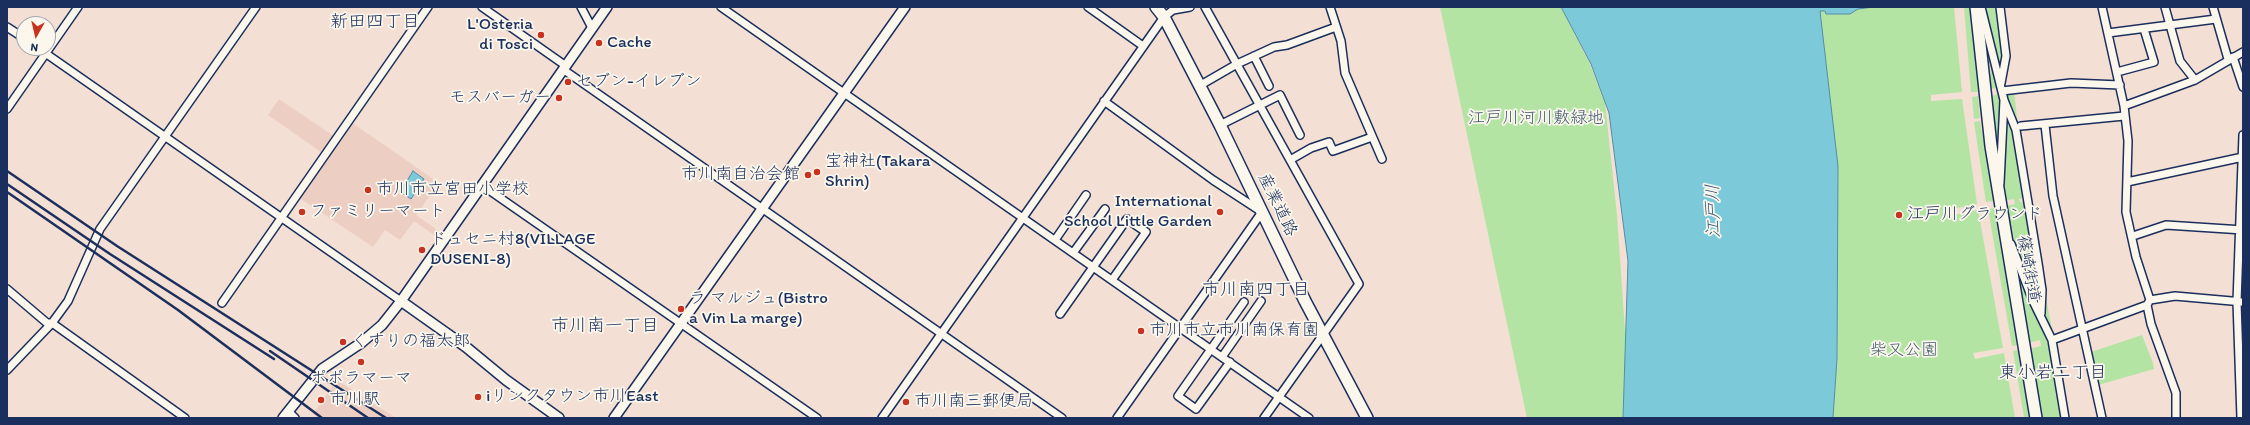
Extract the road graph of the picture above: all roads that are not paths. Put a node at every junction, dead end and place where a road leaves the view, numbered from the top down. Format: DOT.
graph roads {
  1 [pos="78,7"];
  2 [pos="256,7"];
  3 [pos="428,7"];
  4 [pos="482,7"];
  5 [pos="581,7"];
  6 [pos="607,7"];
  7 [pos="721,7"];
  8 [pos="905,7"];
  9 [pos="1088,7"];
  10 [pos="1156,7"];
  11 [pos="1190,7"];
  12 [pos="1205,7"];
  13 [pos="1330,7"];
  14 [pos="1976,7"];
  15 [pos="1981,7"];
  16 [pos="2000,7"];
  17 [pos="2102,7"];
  18 [pos="2165,7"];
  19 [pos="2213,7"];
  20 [pos="1164,17"];
  21 [pos="2216,19"];
  22 [pos="2170,25"];
  23 [pos="7,26"];
  24 [pos="1336,27"];
  25 [pos="592,28"];
  26 [pos="2144,29"];
  27 [pos="16,32"];
  28 [pos="2108,33"];
  29 [pos="56,39"];
  30 [pos="1143,46"];
  31 [pos="2243,52"];
  32 [pos="44,56"];
  33 [pos="50,56"];
  34 [pos="1254,56"];
  35 [pos="2231,58"];
  36 [pos="1238,64"];
  37 [pos="565,68"];
  38 [pos="2117,72"];
  39 [pos="2195,80"];
  40 [pos="2001,83"];
  41 [pos="2120,84"];
  42 [pos="1199,86"];
  43 [pos="1269,86"];
  44 [pos="2243,87"];
  45 [pos="2002,91"];
  46 [pos="844,93"];
  47 [pos="2004,100"];
  48 [pos="1104,101"];
  49 [pos="1261,106"];
  50 [pos="2124,106"];
  51 [pos="7,109"];
  52 [pos="2124,116"];
  53 [pos="1220,125"];
  54 [pos="2045,125"];
  55 [pos="2021,126"];
  56 [pos="1300,135"];
  57 [pos="2243,135"];
  58 [pos="165,137"];
  59 [pos="1372,137"];
  60 [pos="2243,157"];
  61 [pos="1382,159"];
  62 [pos="1290,160"];
  63 [pos="2127,182"];
  64 [pos="483,186"];
  65 [pos="1997,191"];
  66 [pos="1086,195"];
  67 [pos="762,209"];
  68 [pos="1106,209"];
  69 [pos="1262,212"];
  70 [pos="1022,217"];
  71 [pos="281,218"];
  72 [pos="2241,229"];
  73 [pos="2004,230"];
  74 [pos="2133,236"];
  75 [pos="1055,240"];
  76 [pos="1073,253"];
  77 [pos="1093,267"];
  78 [pos="1112,280"];
  79 [pos="7,288"];
  80 [pos="401,301"];
  81 [pos="1261,301"];
  82 [pos="1244,302"];
  83 [pos="2240,302"];
  84 [pos="222,303"];
  85 [pos="2149,303"];
  86 [pos="2041,313"];
  87 [pos="1060,314"];
  88 [pos="682,322"];
  89 [pos="52,323"];
  90 [pos="1180,328"];
  91 [pos="2082,329"];
  92 [pos="941,333"];
  93 [pos="1323,336"];
  94 [pos="2052,340"];
  95 [pos="1211,349"];
  96 [pos="1222,357"];
  97 [pos="1230,362"];
  98 [pos="7,370"];
  99 [pos="1279,397"];
  100 [pos="285,415"];
  101 [pos="185,418"];
  102 [pos="295,418"];
  103 [pos="558,418"];
  104 [pos="614,418"];
  105 [pos="817,418"];
  106 [pos="882,418"];
  107 [pos="1062,418"];
  108 [pos="1117,418"];
  109 [pos="1264,418"];
  110 [pos="1309,418"];
  111 [pos="1367,418"];
  112 [pos="2036,418"];
  113 [pos="2065,418"];
  114 [pos="2102,418"];
  115 [pos="2176,418"];
  116 [pos="2241,418"];
  1 -- 29 [label="street"];
  2 -- 58 [label="street"];
  3 -- 71 [label="street"];
  4 -- 37 [label="street"];
  5 -- 25 [label="street"];
  6 -- 25 [label="street"];
  7 -- 46 [label="street"];
  8 -- 46 [label="street"];
  9 -- 30 [label="street"];
  10 -- 20 [label="main road, 産業道路"];
  11 -- 20 [label="street"];
  12 -- 36 [label="street"];
  13 -- 24 [label="street"];
  14 -- 65 [label="main road, 篠崎街道"];
  15 -- 40 [label="street"];
  16 -- 40 [label="street"];
  17 -- 28 [label="street"];
  18 -- 22 [label="street"];
  19 -- 21 [label="street"];
  20 -- 30 [label="street"];
  20 -- 42 [label="main road, 産業道路"];
  21 -- 22 [label="street"];
  21 -- 35 [label="street"];
  22 -- 26 [label="street"];
  22 -- 39 [label="street"];
  23 -- 27 [label="street"];
  24 -- 34 [label="street"];
  24 -- 59 [label="street"];
  25 -- 37 [label="street"];
  26 -- 28 [label="street"];
  26 -- 38 [label="street"];
  28 -- 38 [label="street"];
  30 -- 48 [label="street"];
  31 -- 35 [label="street"];
  32 -- 51 [label="street"];
  33 -- 58 [label="street"];
  34 -- 36 [label="street"];
  34 -- 43 [label="street"];
  35 -- 39 [label="street"];
  35 -- 44 [label="street"];
  36 -- 42 [label="street"];
  36 -- 49 [label="street"];
  37 -- 64 [label="street"];
  37 -- 67 [label="street"];
  38 -- 41 [label="street"];
  39 -- 50 [label="street"];
  40 -- 45 [label="street"];
  41 -- 45 [label="street"];
  41 -- 50 [label="street"];
  42 -- 53 [label="main road, 産業道路"];
  45 -- 47 [label="street"];
  46 -- 67 [label="street"];
  46 -- 70 [label="street"];
  47 -- 65 [label="street"];
  47 -- 86 [label="street"];
  48 -- 69 [label="street"];
  48 -- 70 [label="street"];
  49 -- 53 [label="street"];
  49 -- 56 [label="street"];
  49 -- 62 [label="street"];
  50 -- 52 [label="street"];
  52 -- 54 [label="street"];
  52 -- 63 [label="street"];
  53 -- 69 [label="main road, 産業道路"];
  54 -- 55 [label="street"];
  54 -- 91 [label="street"];
  57 -- 60 [label="street"];
  58 -- 71 [label="street"];
  58 -- 89 [label="street"];
  59 -- 61 [label="street"];
  59 -- 62 [label="street"];
  60 -- 63 [label="street"];
  60 -- 72 [label="street"];
  62 -- 93 [label="street"];
  63 -- 74 [label="street"];
  64 -- 80 [label="street"];
  64 -- 88 [label="street"];
  65 -- 73 [label="main road, 篠崎街道"];
  66 -- 75 [label="street"];
  67 -- 88 [label="street"];
  67 -- 92 [label="street"];
  68 -- 76 [label="street"];
  69 -- 90 [label="street"];
  69 -- 93 [label="main road, 産業道路"];
  70 -- 75 [label="street"];
  70 -- 92 [label="street"];
  71 -- 80 [label="street"];
  71 -- 84 [label="street"];
  72 -- 74 [label="street"];
  72 -- 83 [label="street"];
  73 -- 86 [label="street"];
  73 -- 112 [label="main road, 篠崎街道"];
  74 -- 85 [label="street"];
  75 -- 76 [label="street"];
  76 -- 77 [label="street"];
  77 -- 78 [label="street"];
  77 -- 78 [label="street"];
  77 -- 87 [label="street"];
  78 -- 90 [label="street"];
  79 -- 89 [label="street"];
  80 -- 100 [label="street"];
  80 -- 103 [label="street"];
  81 -- 96 [label="street"];
  82 -- 95 [label="street"];
  83 -- 85 [label="street"];
  83 -- 116 [label="street"];
  85 -- 91 [label="street"];
  85 -- 115 [label="street"];
  86 -- 94 [label="street"];
  88 -- 104 [label="street"];
  88 -- 105 [label="street"];
  89 -- 98 [label="street"];
  89 -- 101 [label="street"];
  90 -- 95 [label="street"];
  90 -- 108 [label="street"];
  91 -- 94 [label="street"];
  91 -- 114 [label="street"];
  92 -- 106 [label="street"];
  92 -- 107 [label="street"];
  93 -- 99 [label="street"];
  93 -- 111 [label="main road, 産業道路"];
  94 -- 113 [label="street"];
  95 -- 96 [label="street"];
  95 -- 97 [label="street"];
  96 -- 97 [label="street"];
  97 -- 99 [label="street"];
  99 -- 109 [label="street"];
  99 -- 110 [label="street"];
  100 -- 102 [label="street"];
}
